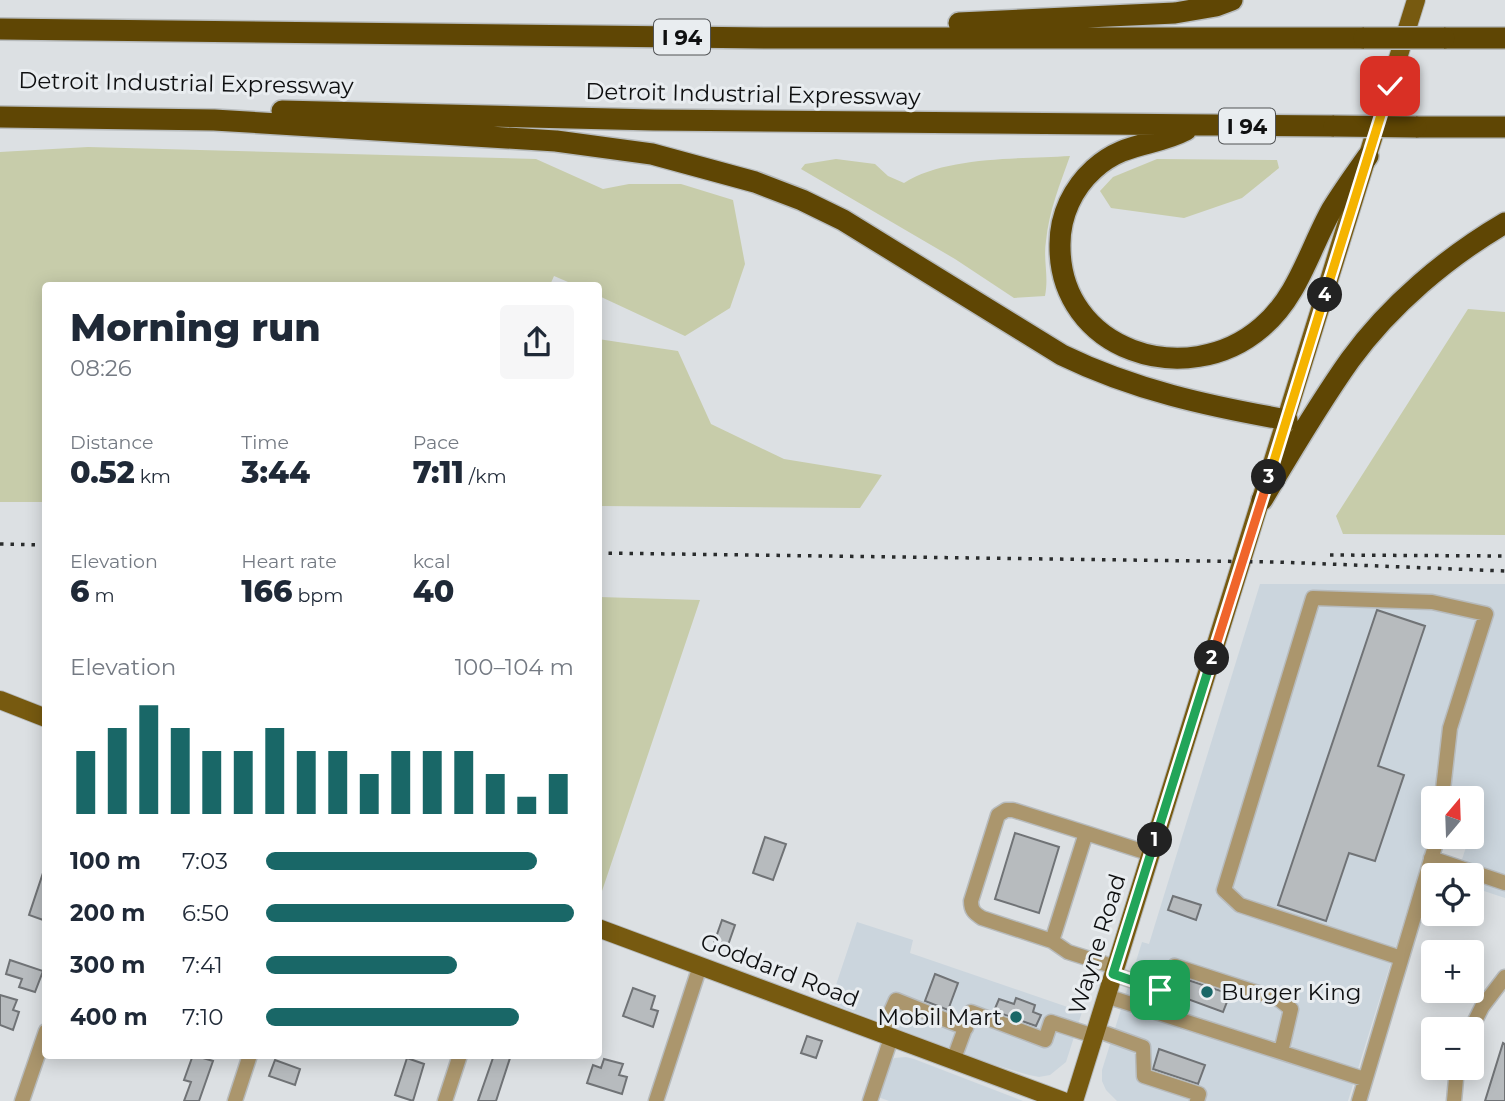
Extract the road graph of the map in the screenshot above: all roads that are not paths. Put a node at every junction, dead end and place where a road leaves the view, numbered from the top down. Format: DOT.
graph roads {
  1 [pos="1232,0"];
  2 [pos="1416,0"];
  3 [pos="0,29"];
  4 [pos="1505,33"];
  5 [pos="770,38"];
  6 [pos="1482,38"];
  7 [pos="1505,38"];
  8 [pos="0,104"];
  9 [pos="0,117"];
  10 [pos="1194,125"];
  11 [pos="1505,127"];
  12 [pos="1368,156"];
  13 [pos="1505,223"];
  14 [pos="1287,420"];
  15 [pos="1262,500"];
  16 [pos="0,700"];
  17 [pos="42,716"];
  18 [pos="1443,786"];
  19 [pos="1086,833"];
  20 [pos="1434,849"];
  21 [pos="1151,854"];
  22 [pos="1431,858"];
  23 [pos="1505,883"];
  24 [pos="602,929"];
  25 [pos="1052,941"];
  26 [pos="1401,958"];
  27 [pos="700,966"];
  28 [pos="1114,971"];
  29 [pos="1505,977"];
  30 [pos="1160,990"];
  31 [pos="1106,996"];
  32 [pos="1153,1011"];
  33 [pos="1477,1017"];
  34 [pos="966,1028"];
  35 [pos="1095,1033"];
  36 [pos="886,1036"];
  37 [pos="42,1043"];
  38 [pos="1281,1052"];
  39 [pos="249,1059"];
  40 [pos="459,1059"];
  41 [pos="953,1061"];
  42 [pos="1364,1079"];
  43 [pos="1456,1080"];
  44 [pos="22,1101"];
  45 [pos="235,1101"];
  46 [pos="445,1101"];
  47 [pos="656,1101"];
  48 [pos="870,1101"];
  49 [pos="1063,1101"];
  50 [pos="1074,1101"];
  51 [pos="1196,1101"];
  52 [pos="1359,1101"];
  53 [pos="1454,1101"];
  1 -- 5 [label="highway"];
  2 -- 12 [label="main road, Wayne Road"];
  3 -- 5 [label="highway, I 94"];
  4 -- 6 [label="highway"];
  5 -- 6 [label="highway, I 94, bridge"];
  6 -- 7 [label="highway, I 94"];
  8 -- 10 [label="highway, Detroit Industrial Expressway / I 94"];
  9 -- 14 [label="highway"];
  10 -- 11 [label="highway, Detroit Industrial Expressway / I 94, bridge"];
  10 -- 12 [label="highway"];
  12 -- 14 [label="main road, Wayne Road"];
  13 -- 15 [label="highway"];
  14 -- 15 [label="main road, Wayne Road"];
  15 -- 21 [label="main road, Wayne Road"];
  16 -- 17 [label="main road"];
  18 -- 26 [label="street"];
  19 -- 21 [label="street"];
  19 -- 25 [label="street"];
  19 -- 25 [label="street"];
  20 -- 22 [label="street"];
  21 -- 28 [label="main road, Wayne Road"];
  22 -- 23 [label="street"];
  22 -- 26 [label="street"];
  24 -- 27 [label="main road, Goddard Road"];
  25 -- 28 [label="street"];
  26 -- 42 [label="street"];
  27 -- 36 [label="main road, Goddard Road"];
  27 -- 47 [label="street"];
  28 -- 30 [label="street"];
  28 -- 31 [label="main road, Wayne Road"];
  29 -- 33 [label="street"];
  30 -- 32 [label="street"];
  30 -- 38 [label="street"];
  31 -- 32 [label="street"];
  31 -- 35 [label="main road, Wayne Road"];
  32 -- 38 [label="street"];
  34 -- 35 [label="street"];
  34 -- 36 [label="street"];
  34 -- 41 [label="street"];
  35 -- 50 [label="main road, Wayne Road"];
  35 -- 51 [label="street"];
  36 -- 41 [label="main road, Goddard Road"];
  36 -- 48 [label="street"];
  37 -- 44 [label="street"];
  38 -- 42 [label="street"];
  39 -- 45 [label="street"];
  40 -- 46 [label="street"];
  41 -- 49 [label="main road, Goddard Road"];
  42 -- 52 [label="street"];
  43 -- 53 [label="street"];
}
